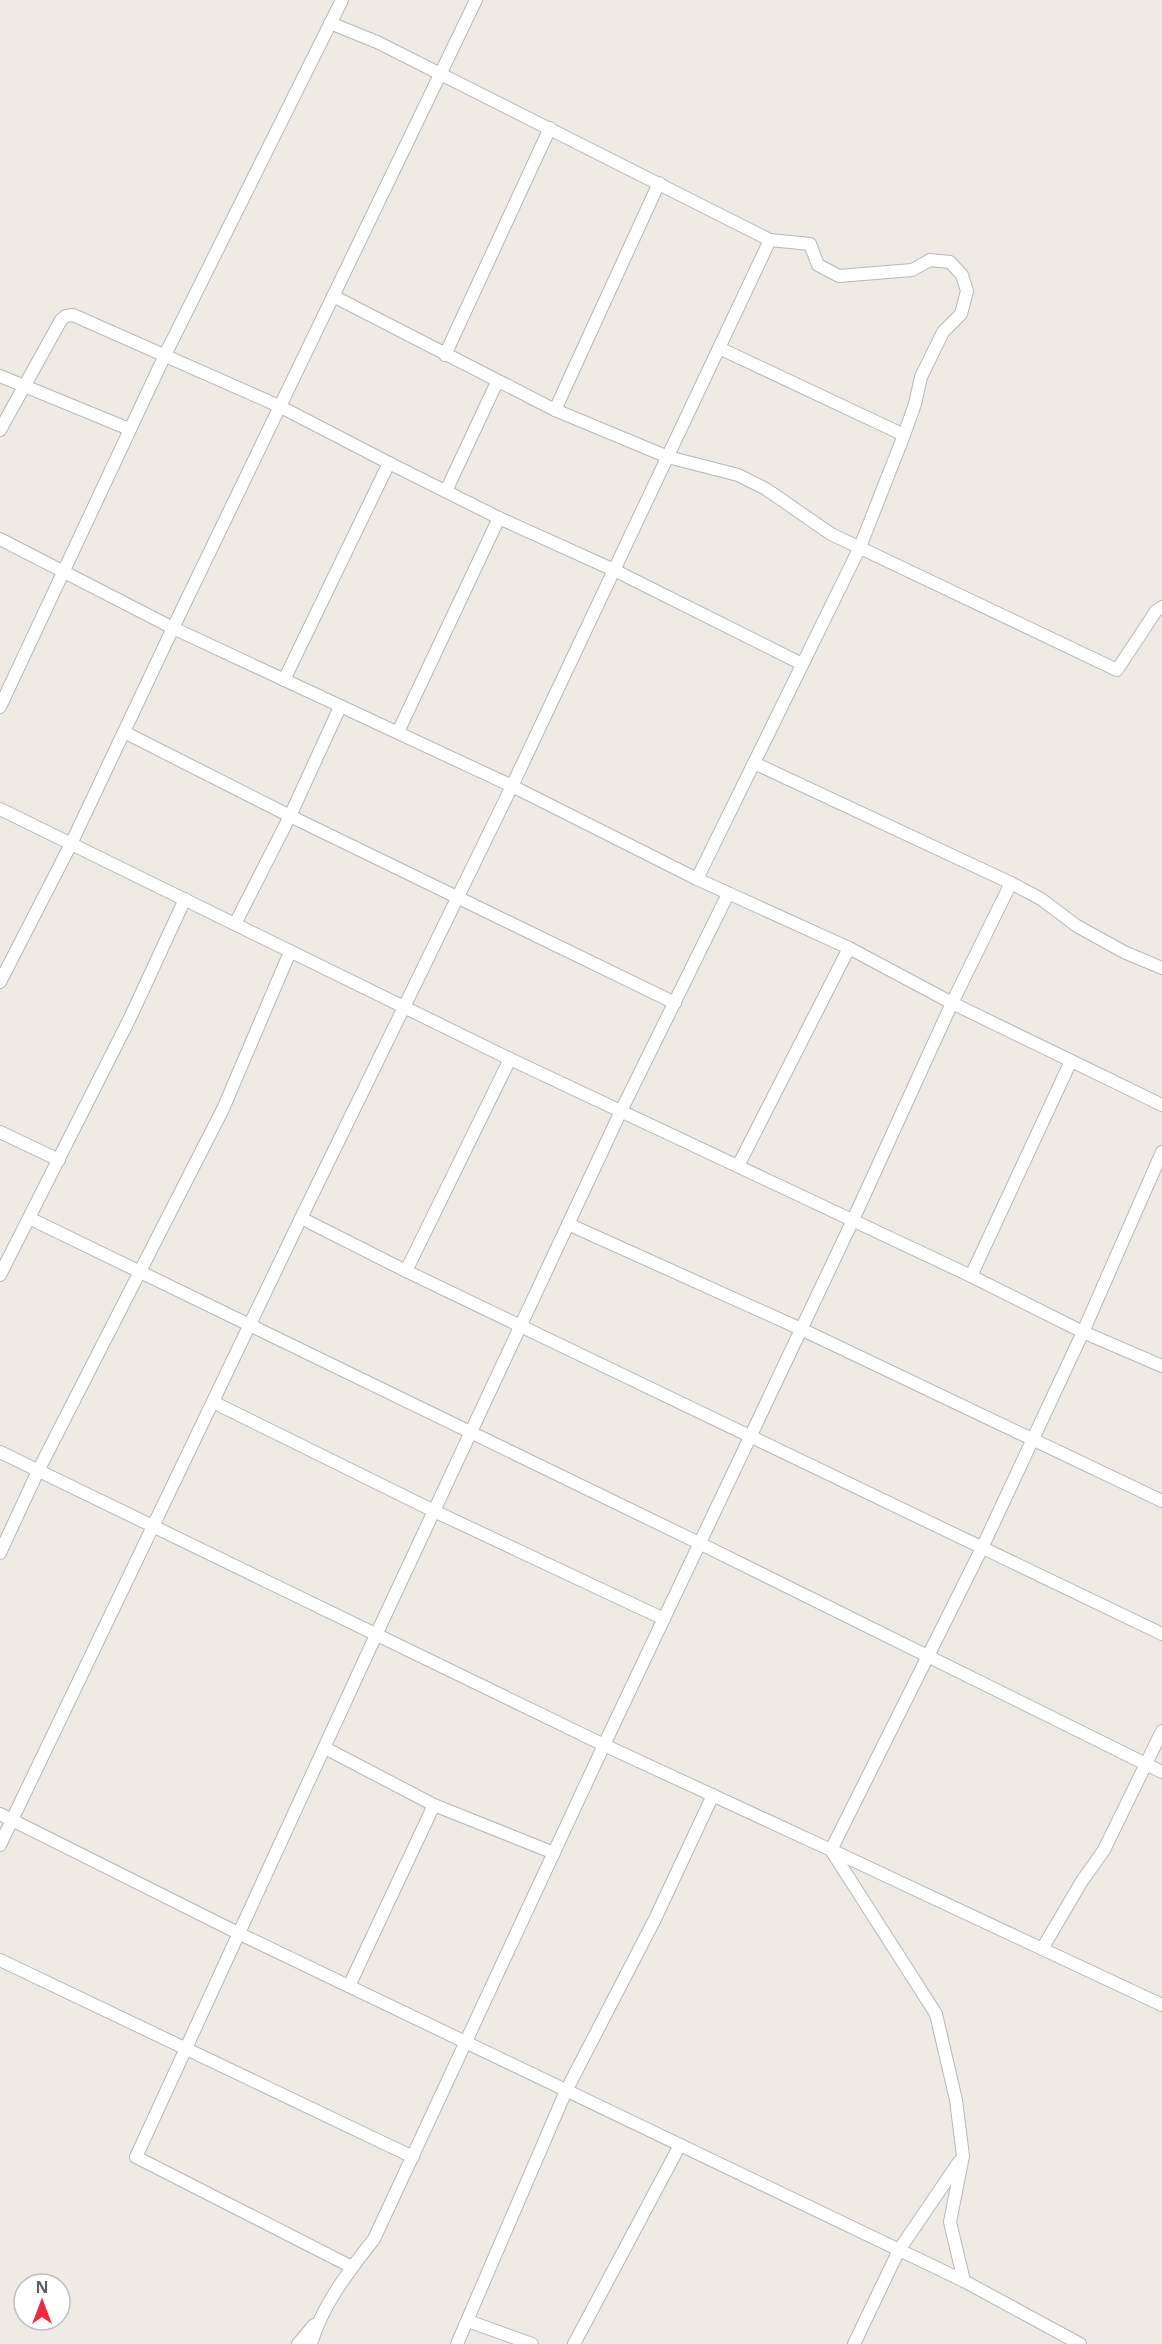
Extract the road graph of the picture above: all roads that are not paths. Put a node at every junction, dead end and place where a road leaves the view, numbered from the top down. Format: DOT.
graph roads {
  1 [pos="342,0"];
  2 [pos="476,0"];
  3 [pos="330,23"];
  4 [pos="441,75"];
  5 [pos="550,128"];
  6 [pos="659,183"];
  7 [pos="770,240"];
  8 [pos="333,296"];
  9 [pos="719,348"];
  10 [pos="165,355"];
  11 [pos="445,355"];
  12 [pos="0,376"];
  13 [pos="497,382"];
  14 [pos="23,385"];
  15 [pos="279,406"];
  16 [pos="555,410"];
  17 [pos="129,429"];
  18 [pos="0,430"];
  19 [pos="904,435"];
  20 [pos="668,457"];
  21 [pos="389,463"];
  22 [pos="446,491"];
  23 [pos="499,518"];
  24 [pos="0,539"];
  25 [pos="860,548"];
  26 [pos="614,570"];
  27 [pos="63,571"];
  28 [pos="1162,607"];
  29 [pos="173,628"];
  30 [pos="802,664"];
  31 [pos="284,680"];
  32 [pos="0,707"];
  33 [pos="340,707"];
  34 [pos="124,732"];
  35 [pos="398,732"];
  36 [pos="754,763"];
  37 [pos="512,786"];
  38 [pos="0,808"];
  39 [pos="290,816"];
  40 [pos="71,844"];
  41 [pos="697,879"];
  42 [pos="1011,883"];
  43 [pos="728,894"];
  44 [pos="458,896"];
  45 [pos="185,899"];
  46 [pos="235,924"];
  47 [pos="849,948"];
  48 [pos="290,952"];
  49 [pos="1162,968"];
  50 [pos="0,982"];
  51 [pos="675,1003"];
  52 [pos="952,1003"];
  53 [pos="404,1006"];
  54 [pos="510,1059"];
  55 [pos="1071,1060"];
  56 [pos="1162,1104"];
  57 [pos="621,1111"];
  58 [pos="0,1132"];
  59 [pos="1162,1152"];
  60 [pos="59,1160"];
  61 [pos="738,1166"];
  62 [pos="29,1218"];
  63 [pos="301,1218"];
  64 [pos="853,1220"];
  65 [pos="568,1224"];
  66 [pos="1,1268"];
  67 [pos="406,1271"];
  68 [pos="138,1273"];
  69 [pos="970,1276"];
  70 [pos="251,1325"];
  71 [pos="521,1325"];
  72 [pos="801,1329"];
  73 [pos="1083,1332"];
  74 [pos="1162,1366"];
  75 [pos="213,1402"];
  76 [pos="471,1432"];
  77 [pos="750,1437"];
  78 [pos="1032,1440"];
  79 [pos="0,1452"];
  80 [pos="38,1470"];
  81 [pos="1162,1501"];
  82 [pos="434,1511"];
  83 [pos="153,1525"];
  84 [pos="699,1543"];
  85 [pos="982,1548"];
  86 [pos="0,1553"];
  87 [pos="664,1619"];
  88 [pos="1162,1634"];
  89 [pos="376,1635"];
  90 [pos="928,1655"];
  91 [pos="1162,1731"];
  92 [pos="604,1745"];
  93 [pos="324,1748"];
  94 [pos="1146,1764"];
  95 [pos="1162,1772"];
  96 [pos="713,1795"];
  97 [pos="434,1805"];
  98 [pos="0,1814"];
  99 [pos="12,1820"];
  100 [pos="0,1845"];
  101 [pos="831,1850"];
  102 [pos="554,1853"];
  103 [pos="240,1934"];
  104 [pos="1042,1949"];
  105 [pos="0,1960"];
  106 [pos="349,1986"];
  107 [pos="1162,2005"];
  108 [pos="466,2043"];
  109 [pos="184,2049"];
  110 [pos="566,2091"];
  111 [pos="680,2145"];
  112 [pos="963,2156"];
  113 [pos="413,2157"];
  114 [pos="899,2250"];
  115 [pos="352,2267"];
  116 [pos="964,2281"];
  117 [pos="468,2321"];
  118 [pos="317,2322"];
  119 [pos="298,2344"];
  120 [pos="311,2344"];
  121 [pos="457,2344"];
  122 [pos="532,2344"];
  123 [pos="574,2344"];
  124 [pos="854,2344"];
  125 [pos="1080,2344"];
  1 -- 3 [label="street"];
  2 -- 4 [label="street"];
  3 -- 4 [label="street"];
  3 -- 10 [label="street"];
  4 -- 5 [label="street"];
  4 -- 8 [label="street"];
  5 -- 6 [label="street"];
  5 -- 11 [label="street"];
  6 -- 7 [label="street"];
  6 -- 16 [label="street"];
  7 -- 9 [label="street"];
  7 -- 19 [label="street"];
  8 -- 11 [label="street"];
  8 -- 15 [label="street"];
  9 -- 19 [label="street"];
  9 -- 20 [label="street"];
  10 -- 14 [label="street"];
  10 -- 15 [label="street"];
  10 -- 17 [label="street"];
  11 -- 13 [label="street"];
  12 -- 14 [label="street"];
  13 -- 16 [label="street"];
  13 -- 22 [label="street"];
  14 -- 17 [label="street"];
  14 -- 18 [label="street"];
  15 -- 21 [label="street"];
  15 -- 29 [label="street"];
  16 -- 20 [label="street"];
  17 -- 27 [label="street"];
  19 -- 25 [label="street"];
  20 -- 25 [label="street"];
  20 -- 26 [label="street"];
  21 -- 22 [label="street"];
  21 -- 31 [label="street"];
  22 -- 23 [label="street"];
  23 -- 26 [label="street"];
  23 -- 35 [label="street"];
  24 -- 27 [label="street"];
  25 -- 28 [label="street"];
  25 -- 30 [label="street"];
  26 -- 30 [label="street"];
  26 -- 37 [label="street"];
  27 -- 29 [label="street"];
  27 -- 32 [label="street"];
  29 -- 31 [label="street"];
  29 -- 34 [label="street"];
  30 -- 36 [label="street"];
  31 -- 33 [label="street"];
  33 -- 35 [label="street"];
  33 -- 39 [label="street"];
  34 -- 39 [label="street"];
  34 -- 40 [label="street"];
  35 -- 37 [label="street"];
  36 -- 41 [label="street"];
  36 -- 42 [label="street"];
  37 -- 41 [label="street"];
  37 -- 44 [label="street"];
  38 -- 40 [label="street"];
  39 -- 44 [label="street"];
  39 -- 46 [label="street"];
  40 -- 45 [label="street"];
  40 -- 50 [label="street"];
  41 -- 43 [label="street"];
  42 -- 49 [label="street"];
  42 -- 52 [label="street"];
  43 -- 47 [label="street"];
  43 -- 51 [label="street"];
  44 -- 51 [label="street"];
  44 -- 53 [label="street"];
  45 -- 46 [label="street"];
  45 -- 60 [label="street"];
  46 -- 48 [label="street"];
  47 -- 52 [label="street"];
  47 -- 61 [label="street"];
  48 -- 53 [label="street"];
  48 -- 68 [label="street"];
  51 -- 57 [label="street"];
  52 -- 55 [label="street"];
  52 -- 64 [label="street"];
  53 -- 54 [label="street"];
  53 -- 63 [label="street"];
  54 -- 57 [label="street"];
  54 -- 67 [label="street"];
  55 -- 56 [label="street"];
  55 -- 69 [label="street"];
  57 -- 61 [label="street"];
  57 -- 65 [label="street"];
  58 -- 60 [label="street"];
  59 -- 73 [label="street"];
  60 -- 62 [label="street"];
  61 -- 64 [label="street"];
  62 -- 66 [label="street"];
  62 -- 68 [label="street"];
  63 -- 67 [label="street"];
  63 -- 70 [label="street"];
  64 -- 69 [label="street"];
  64 -- 72 [label="street"];
  65 -- 71 [label="street"];
  65 -- 72 [label="street"];
  67 -- 71 [label="street"];
  68 -- 70 [label="street"];
  68 -- 80 [label="street"];
  69 -- 73 [label="street"];
  70 -- 75 [label="street"];
  70 -- 76 [label="street"];
  71 -- 76 [label="street"];
  71 -- 77 [label="street"];
  72 -- 77 [label="street"];
  72 -- 78 [label="street"];
  73 -- 74 [label="street"];
  73 -- 78 [label="street"];
  75 -- 82 [label="street"];
  75 -- 83 [label="street"];
  76 -- 82 [label="street"];
  76 -- 84 [label="street"];
  77 -- 84 [label="street"];
  77 -- 85 [label="street"];
  78 -- 81 [label="street"];
  78 -- 85 [label="street"];
  79 -- 80 [label="street"];
  80 -- 83 [label="street"];
  80 -- 86 [label="street"];
  82 -- 87 [label="street"];
  82 -- 89 [label="street"];
  83 -- 89 [label="street"];
  83 -- 99 [label="street"];
  84 -- 87 [label="street"];
  84 -- 90 [label="street"];
  85 -- 88 [label="street"];
  85 -- 90 [label="street"];
  87 -- 92 [label="street"];
  89 -- 92 [label="street"];
  89 -- 93 [label="street"];
  90 -- 94 [label="street"];
  90 -- 101 [label="street"];
  91 -- 94 [label="street"];
  92 -- 96 [label="street"];
  92 -- 102 [label="street"];
  93 -- 97 [label="street"];
  93 -- 103 [label="street"];
  94 -- 95 [label="street"];
  94 -- 104 [label="street"];
  96 -- 101 [label="street"];
  96 -- 110 [label="street"];
  97 -- 102 [label="street"];
  97 -- 106 [label="street"];
  98 -- 99 [label="street"];
  99 -- 100 [label="street"];
  99 -- 103 [label="street"];
  101 -- 104 [label="street"];
  101 -- 112 [label="street"];
  102 -- 108 [label="street"];
  103 -- 106 [label="street"];
  103 -- 109 [label="street"];
  104 -- 107 [label="street"];
  105 -- 109 [label="street"];
  106 -- 108 [label="street"];
  108 -- 110 [label="street"];
  108 -- 113 [label="street"];
  109 -- 113 [label="street"];
  109 -- 115 [label="street"];
  110 -- 111 [label="street"];
  110 -- 117 [label="street"];
  111 -- 114 [label="street"];
  111 -- 123 [label="street"];
  112 -- 114 [label="street"];
  112 -- 116 [label="street"];
  113 -- 115 [label="street"];
  114 -- 116 [label="street"];
  114 -- 124 [label="street"];
  115 -- 118 [label="street"];
  116 -- 125 [label="street"];
  117 -- 121 [label="street"];
  117 -- 122 [label="street"];
  118 -- 119 [label="street"];
  118 -- 120 [label="street"];
}
